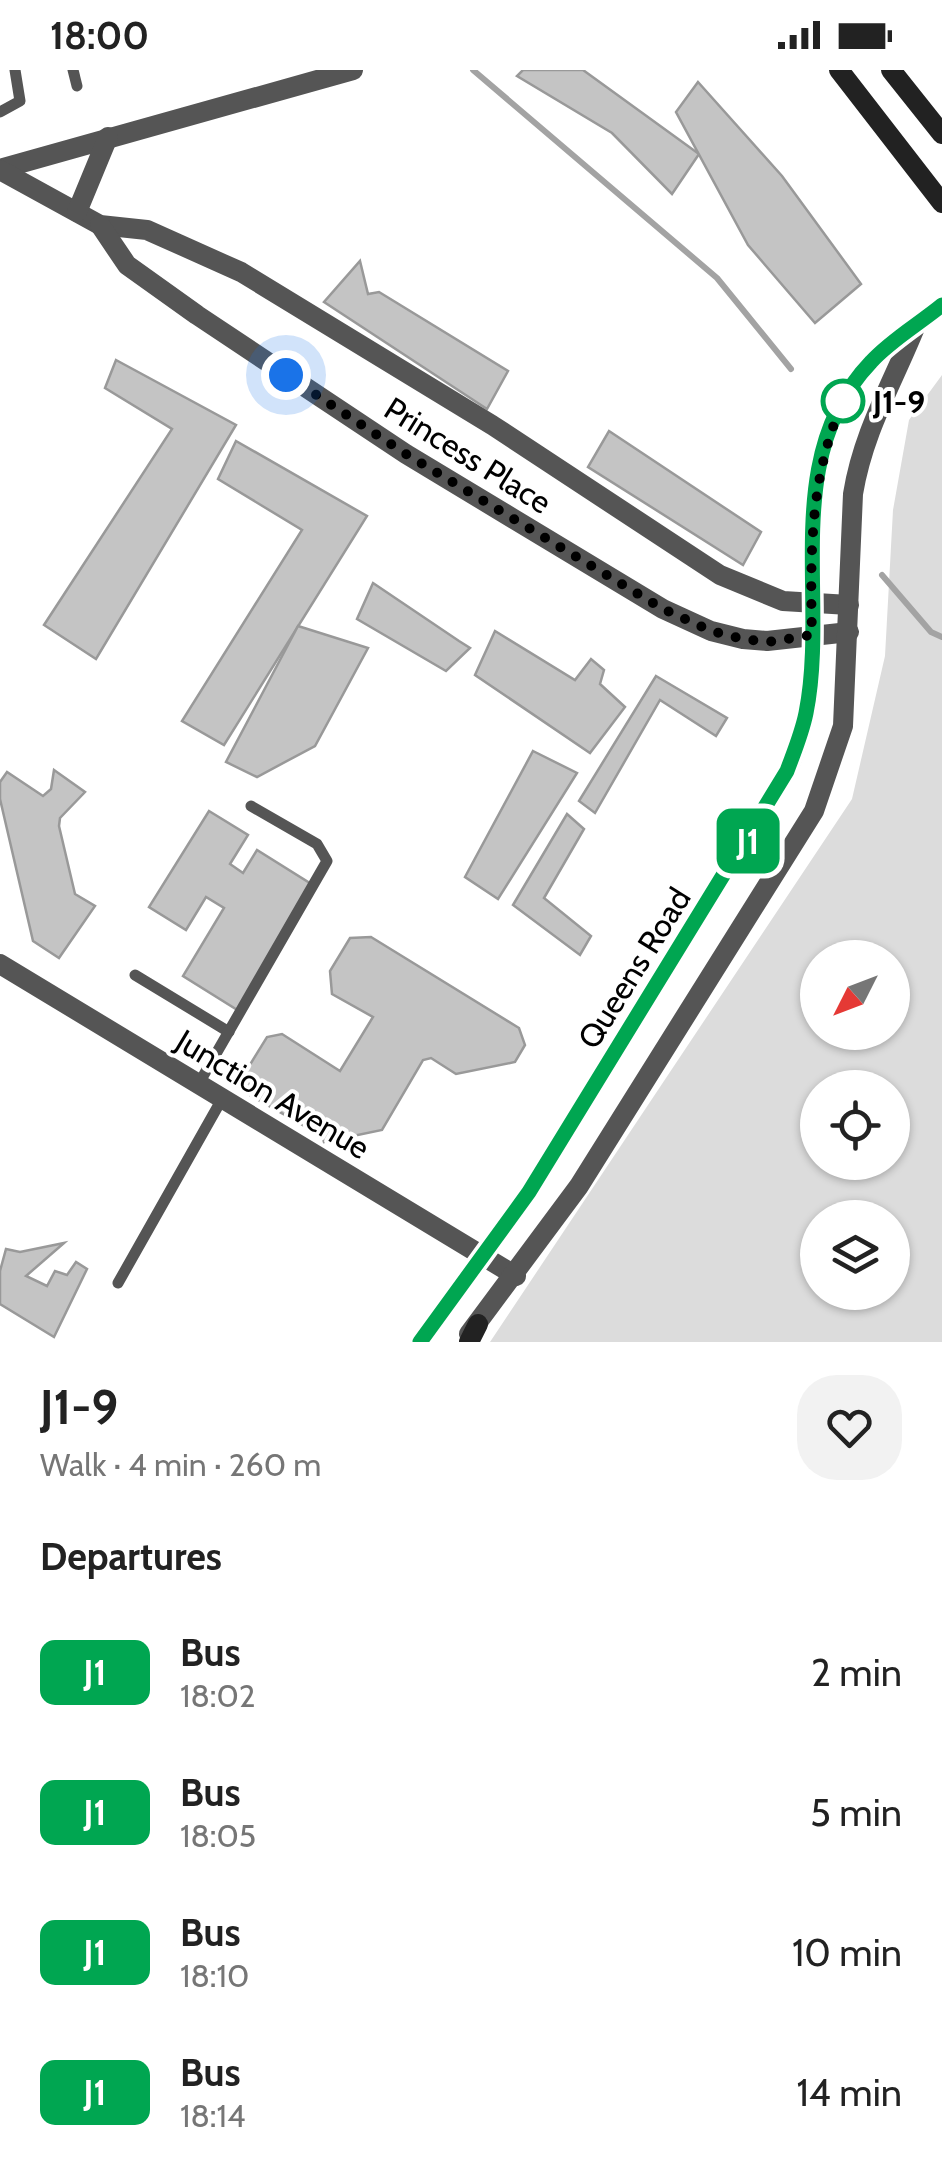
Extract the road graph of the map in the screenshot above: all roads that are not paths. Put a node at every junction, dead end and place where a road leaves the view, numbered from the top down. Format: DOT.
graph roads {
  1 [pos="15,70"];
  2 [pos="72,70"];
  3 [pos="353,70"];
  4 [pos="839,70"];
  5 [pos="891,70"];
  6 [pos="77,86"];
  7 [pos="0,112"];
  8 [pos="942,134"];
  9 [pos="108,137"];
  10 [pos="0,169"];
  11 [pos="942,202"];
  12 [pos="76,212"];
  13 [pos="100,225"];
  14 [pos="942,305"];
  15 [pos="915,328"];
  16 [pos="811,604"];
  17 [pos="849,605"];
  18 [pos="849,632"];
  19 [pos="812,635"];
  20 [pos="251,806"];
  21 [pos="0,964"];
  22 [pos="135,975"];
  23 [pos="229,1032"];
  24 [pos="198,1085"];
  25 [pos="222,1100"];
  26 [pos="484,1258"];
  27 [pos="516,1276"];
  28 [pos="118,1282"];
  29 [pos="470,1336"];
  30 [pos="420,1342"];
  1 -- 7 [label="lane"];
  2 -- 6 [label="lane"];
  3 -- 9 [label="street"];
  4 -- 11 [label="main road"];
  5 -- 8 [label="main road"];
  9 -- 10 [label="street"];
  9 -- 12 [label="street"];
  10 -- 12 [label="street, Princess Place"];
  12 -- 13 [label="street, Princess Place"];
  13 -- 16 [label="street, Princess Place"];
  13 -- 19 [label="street, Princess Place"];
  14 -- 15 [label="street, Queens Road"];
  15 -- 16 [label="street, Queens Road"];
  15 -- 17 [label="street, Queens Road"];
  16 -- 17 [label="street, Princess Place"];
  16 -- 19 [label="street, Queens Road"];
  17 -- 18 [label="street, Queens Road"];
  18 -- 19 [label="street, Princess Place"];
  18 -- 27 [label="street, Queens Road"];
  19 -- 26 [label="street, Queens Road"];
  20 -- 23 [label="lane"];
  21 -- 24 [label="street, Junction Avenue"];
  22 -- 23 [label="lane"];
  23 -- 24 [label="lane"];
  24 -- 25 [label="street, Junction Avenue"];
  25 -- 26 [label="street, Junction Avenue"];
  25 -- 28 [label="lane"];
  26 -- 27 [label="street, Junction Avenue"];
  26 -- 30 [label="street, Queens Road"];
  27 -- 29 [label="street, Queens Road"];
}
